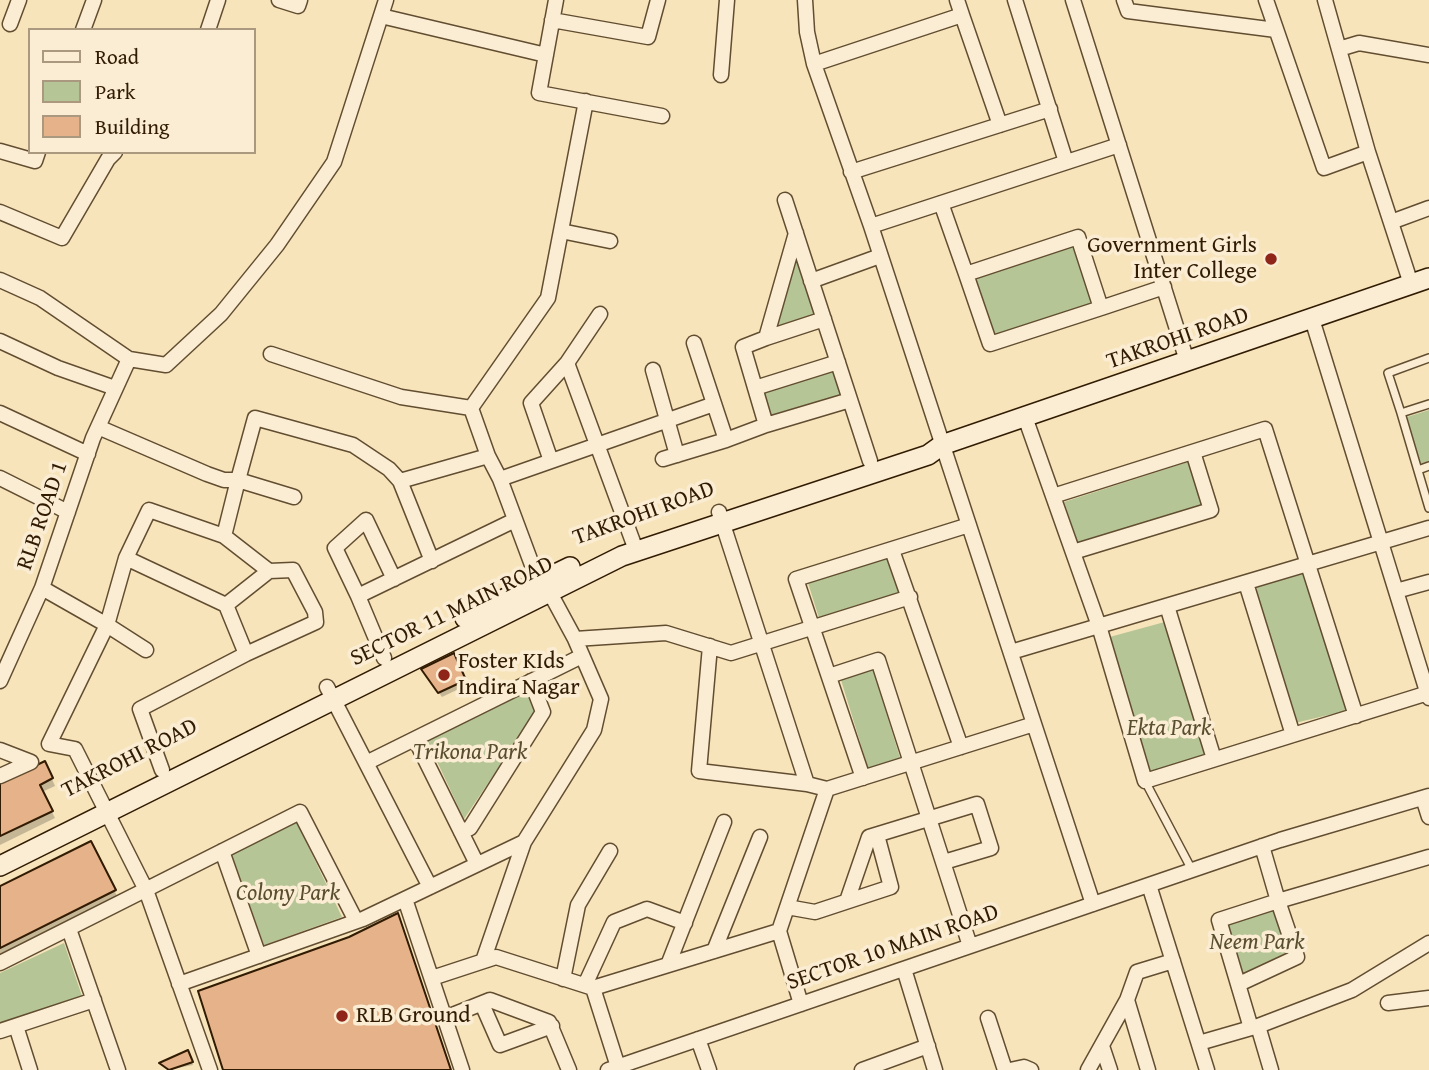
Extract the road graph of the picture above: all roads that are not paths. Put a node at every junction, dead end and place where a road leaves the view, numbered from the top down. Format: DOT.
graph roads {
  1 [pos="19,0"];
  2 [pos="94,0"];
  3 [pos="218,0"];
  4 [pos="279,0"];
  5 [pos="300,0"];
  6 [pos="386,0"];
  7 [pos="556,0"];
  8 [pos="658,0"];
  9 [pos="727,0"];
  10 [pos="805,0"];
  11 [pos="957,0"];
  12 [pos="1016,0"];
  13 [pos="1073,0"];
  14 [pos="1124,0"];
  15 [pos="1266,0"];
  16 [pos="1325,0"];
  17 [pos="962,15"];
  18 [pos="381,16"];
  19 [pos="552,20"];
  20 [pos="10,24"];
  21 [pos="84,28"];
  22 [pos="209,28"];
  23 [pos="1276,30"];
  24 [pos="1339,49"];
  25 [pos="546,55"];
  26 [pos="1429,55"];
  27 [pos="814,64"];
  28 [pos="721,75"];
  29 [pos="586,101"];
  30 [pos="1050,109"];
  31 [pos="662,116"];
  32 [pos="1000,125"];
  33 [pos="1119,145"];
  34 [pos="0,151"];
  35 [pos="1368,152"];
  36 [pos="37,154"];
  37 [pos="113,154"];
  38 [pos="1066,162"];
  39 [pos="852,172"];
  40 [pos="785,200"];
  41 [pos="941,203"];
  42 [pos="1429,208"];
  43 [pos="0,212"];
  44 [pos="1391,222"];
  45 [pos="871,226"];
  46 [pos="561,232"];
  47 [pos="796,233"];
  48 [pos="610,241"];
  49 [pos="880,256"];
  50 [pos="966,274"];
  51 [pos="0,279"];
  52 [pos="811,281"];
  53 [pos="1420,281"];
  54 [pos="1164,287"];
  55 [pos="1101,308"];
  56 [pos="600,314"];
  57 [pos="824,319"];
  58 [pos="1312,319"];
  59 [pos="766,338"];
  60 [pos="0,341"];
  61 [pos="694,343"];
  62 [pos="271,354"];
  63 [pos="1429,358"];
  64 [pos="129,359"];
  65 [pos="1187,361"];
  66 [pos="838,362"];
  67 [pos="567,363"];
  68 [pos="653,370"];
  69 [pos="116,388"];
  70 [pos="755,388"];
  71 [pos="850,400"];
  72 [pos="714,404"];
  73 [pos="1429,404"];
  74 [pos="471,408"];
  75 [pos="0,413"];
  76 [pos="1401,413"];
  77 [pos="1025,416"];
  78 [pos="667,421"];
  79 [pos="766,425"];
  80 [pos="98,427"];
  81 [pos="726,440"];
  82 [pos="942,444"];
  83 [pos="597,446"];
  84 [pos="1193,452"];
  85 [pos="88,454"];
  86 [pos="677,455"];
  87 [pos="488,456"];
  88 [pos="663,459"];
  89 [pos="551,461"];
  90 [pos="870,461"];
  91 [pos="1429,466"];
  92 [pos="1418,470"];
  93 [pos="0,478"];
  94 [pos="500,479"];
  95 [pos="238,480"];
  96 [pos="400,481"];
  97 [pos="1053,496"];
  98 [pos="295,497"];
  99 [pos="1429,508"];
  100 [pos="68,512"];
  101 [pos="721,518"];
  102 [pos="515,520"];
  103 [pos="969,526"];
  104 [pos="1429,528"];
  105 [pos="223,536"];
  106 [pos="633,542"];
  107 [pos="1381,543"];
  108 [pos="892,550"];
  109 [pos="1073,552"];
  110 [pos="126,558"];
  111 [pos="432,561"];
  112 [pos="1307,565"];
  113 [pos="269,571"];
  114 [pos="394,579"];
  115 [pos="1429,582"];
  116 [pos="1246,583"];
  117 [pos="544,586"];
  118 [pos="42,588"];
  119 [pos="1396,591"];
  120 [pos="358,596"];
  121 [pos="909,597"];
  122 [pos="226,605"];
  123 [pos="1167,606"];
  124 [pos="107,625"];
  125 [pos="1099,626"];
  126 [pos="812,628"];
  127 [pos="575,639"];
  128 [pos="762,645"];
  129 [pos="710,646"];
  130 [pos="146,650"];
  131 [pos="1010,652"];
  132 [pos="246,654"];
  133 [pos="6,655"];
  134 [pos="582,656"];
  135 [pos="384,658"];
  136 [pos="828,677"];
  137 [pos="0,681"];
  138 [pos="531,681"];
  139 [pos="330,693"];
  140 [pos="1428,696"];
  141 [pos="1356,716"];
  142 [pos="1034,724"];
  143 [pos="1293,735"];
  144 [pos="415,739"];
  145 [pos="961,747"];
  146 [pos="0,750"];
  147 [pos="1214,759"];
  148 [pos="366,763"];
  149 [pos="912,763"];
  150 [pos="162,770"];
  151 [pos="0,776"];
  152 [pos="863,778"];
  153 [pos="1144,781"];
  154 [pos="807,784"];
  155 [pos="827,789"];
  156 [pos="1426,797"];
  157 [pos="104,807"];
  158 [pos="1429,817"];
  159 [pos="930,818"];
  160 [pos="724,822"];
  161 [pos="461,832"];
  162 [pos="877,835"];
  163 [pos="760,837"];
  164 [pos="524,842"];
  165 [pos="1262,846"];
  166 [pos="222,851"];
  167 [pos="610,851"];
  168 [pos="0,852"];
  169 [pos="1429,856"];
  170 [pos="944,862"];
  171 [pos="477,864"];
  172 [pos="0,866"];
  173 [pos="1192,870"];
  174 [pos="1149,885"];
  175 [pos="430,887"];
  176 [pos="146,890"];
  177 [pos="405,899"];
  178 [pos="847,901"];
  179 [pos="1278,901"];
  180 [pos="1093,904"];
  181 [pos="787,908"];
  182 [pos="356,922"];
  183 [pos="685,923"];
  184 [pos="69,929"];
  185 [pos="779,931"];
  186 [pos="1429,943"];
  187 [pos="970,946"];
  188 [pos="714,951"];
  189 [pos="259,956"];
  190 [pos="482,961"];
  191 [pos="1173,961"];
  192 [pos="0,963"];
  193 [pos="668,965"];
  194 [pos="904,969"];
  195 [pos="432,978"];
  196 [pos="564,979"];
  197 [pos="179,984"];
  198 [pos="1239,984"];
  199 [pos="589,987"];
  200 [pos="1429,998"];
  201 [pos="94,1000"];
  202 [pos="1127,1000"];
  203 [pos="482,1003"];
  204 [pos="1388,1003"];
  205 [pos="801,1004"];
  206 [pos="445,1018"];
  207 [pos="988,1018"];
  208 [pos="16,1026"];
  209 [pos="552,1026"];
  210 [pos="1254,1027"];
  211 [pos="0,1031"];
  212 [pos="698,1039"];
  213 [pos="1199,1044"];
  214 [pos="928,1046"];
  215 [pos="1102,1046"];
  216 [pos="615,1069"];
  217 [pos="30,1070"];
  218 [pos="118,1070"];
  219 [pos="209,1070"];
  220 [pos="463,1070"];
  221 [pos="569,1070"];
  222 [pos="709,1070"];
  223 [pos="862,1070"];
  224 [pos="935,1070"];
  225 [pos="1008,1070"];
  226 [pos="1031,1070"];
  227 [pos="1088,1070"];
  228 [pos="1110,1070"];
  229 [pos="1148,1070"];
  230 [pos="1207,1070"];
  231 [pos="1271,1070"];
  1 -- 20 [label="street"];
  2 -- 21 [label="street"];
  3 -- 22 [label="street"];
  4 -- 5 [label="street"];
  6 -- 18 [label="street"];
  7 -- 19 [label="street"];
  8 -- 19 [label="street"];
  9 -- 28 [label="street"];
  10 -- 27 [label="street"];
  11 -- 17 [label="street"];
  12 -- 30 [label="street"];
  13 -- 33 [label="street"];
  14 -- 23 [label="street"];
  15 -- 23 [label="street"];
  16 -- 24 [label="street"];
  17 -- 27 [label="street"];
  17 -- 32 [label="street"];
  18 -- 25 [label="street"];
  18 -- 64 [label="street"];
  19 -- 25 [label="street"];
  23 -- 35 [label="street"];
  24 -- 26 [label="street"];
  24 -- 35 [label="street"];
  25 -- 29 [label="street"];
  27 -- 39 [label="street"];
  29 -- 31 [label="street"];
  29 -- 46 [label="street"];
  30 -- 32 [label="street"];
  30 -- 38 [label="street"];
  32 -- 39 [label="street"];
  33 -- 38 [label="street"];
  33 -- 54 [label="street"];
  34 -- 36 [label="street"];
  35 -- 44 [label="street"];
  37 -- 43 [label="street"];
  38 -- 41 [label="street"];
  39 -- 45 [label="street"];
  40 -- 47 [label="street"];
  41 -- 45 [label="street"];
  41 -- 50 [label="street"];
  42 -- 44 [label="street"];
  44 -- 53 [label="street"];
  45 -- 49 [label="street"];
  46 -- 48 [label="street"];
  46 -- 74 [label="street"];
  47 -- 52 [label="street"];
  47 -- 59 [label="street"];
  49 -- 52 [label="street"];
  49 -- 82 [label="street"];
  50 -- 55 [label="street"];
  50 -- 55 [label="street"];
  51 -- 64 [label="street"];
  52 -- 57 [label="street"];
  53 -- 58 [label="street, TAKROHI ROAD"];
  54 -- 55 [label="street"];
  54 -- 65 [label="street"];
  56 -- 67 [label="street"];
  57 -- 59 [label="street"];
  57 -- 66 [label="street"];
  58 -- 65 [label="street, TAKROHI ROAD"];
  58 -- 107 [label="street"];
  59 -- 70 [label="street"];
  60 -- 69 [label="street"];
  61 -- 72 [label="street"];
  62 -- 74 [label="street"];
  63 -- 76 [label="lane"];
  64 -- 69 [label="street, RLB ROAD 1"];
  65 -- 77 [label="street, TAKROHI ROAD"];
  66 -- 70 [label="street"];
  66 -- 71 [label="street"];
  67 -- 83 [label="street"];
  67 -- 89 [label="street"];
  68 -- 78 [label="street"];
  69 -- 80 [label="street, RLB ROAD 1"];
  70 -- 79 [label="street"];
  71 -- 79 [label="street"];
  71 -- 90 [label="street"];
  72 -- 78 [label="street"];
  72 -- 81 [label="street"];
  73 -- 76 [label="lane"];
  74 -- 87 [label="street"];
  75 -- 85 [label="street"];
  76 -- 92 [label="lane"];
  77 -- 82 [label="street, TAKROHI ROAD"];
  77 -- 97 [label="street"];
  78 -- 83 [label="street"];
  78 -- 86 [label="street"];
  79 -- 81 [label="street"];
  80 -- 85 [label="street, RLB ROAD 1"];
  80 -- 95 [label="street"];
  81 -- 86 [label="street"];
  82 -- 90 [label="street, TAKROHI ROAD"];
  82 -- 101 [label="street, SECTOR 11 MAIN ROAD"];
  82 -- 103 [label="street"];
  83 -- 89 [label="street"];
  83 -- 106 [label="street"];
  84 -- 97 [label="street"];
  84 -- 109 [label="street"];
  84 -- 112 [label="street"];
  85 -- 100 [label="street, RLB ROAD 1"];
  86 -- 88 [label="street"];
  87 -- 94 [label="street"];
  87 -- 96 [label="street"];
  89 -- 94 [label="street"];
  90 -- 101 [label="street, TAKROHI ROAD"];
  91 -- 92 [label="lane"];
  92 -- 99 [label="lane"];
  93 -- 100 [label="street"];
  94 -- 102 [label="street"];
  95 -- 96 [label="street"];
  95 -- 98 [label="street"];
  95 -- 105 [label="street"];
  96 -- 111 [label="street"];
  97 -- 109 [label="street"];
  100 -- 118 [label="street, RLB ROAD 1"];
  101 -- 106 [label="street, TAKROHI ROAD"];
  101 -- 117 [label="street, SECTOR 11 MAIN ROAD"];
  101 -- 128 [label="street"];
  102 -- 111 [label="street"];
  102 -- 117 [label="street"];
  103 -- 108 [label="street"];
  103 -- 131 [label="street"];
  104 -- 107 [label="street"];
  105 -- 110 [label="street"];
  105 -- 113 [label="street"];
  106 -- 117 [label="street, TAKROHI ROAD"];
  107 -- 112 [label="street"];
  107 -- 119 [label="street"];
  108 -- 121 [label="street"];
  108 -- 126 [label="street"];
  109 -- 125 [label="street"];
  110 -- 122 [label="street"];
  110 -- 124 [label="street"];
  111 -- 114 [label="street"];
  112 -- 116 [label="street"];
  112 -- 141 [label="street"];
  113 -- 122 [label="street"];
  113 -- 132 [label="street"];
  114 -- 120 [label="street"];
  114 -- 120 [label="street"];
  115 -- 119 [label="street"];
  116 -- 123 [label="street"];
  116 -- 143 [label="street"];
  117 -- 127 [label="street"];
  117 -- 135 [label="street, TAKROHI ROAD"];
  117 -- 139 [label="street, SECTOR 11 MAIN ROAD"];
  118 -- 124 [label="street, RLB ROAD 1"];
  118 -- 133 [label="street"];
  119 -- 140 [label="street"];
  120 -- 135 [label="street"];
  121 -- 126 [label="street"];
  121 -- 145 [label="street"];
  122 -- 132 [label="street"];
  123 -- 125 [label="street"];
  123 -- 147 [label="street"];
  124 -- 130 [label="street, RLB ROAD 1"];
  124 -- 157 [label="street"];
  125 -- 131 [label="street"];
  125 -- 153 [label="street"];
  126 -- 128 [label="street"];
  126 -- 136 [label="street"];
  127 -- 129 [label="street"];
  127 -- 134 [label="street"];
  128 -- 129 [label="street"];
  128 -- 154 [label="street"];
  129 -- 154 [label="street"];
  131 -- 142 [label="street"];
  132 -- 150 [label="street"];
  133 -- 137 [label="street"];
  134 -- 138 [label="street"];
  134 -- 164 [label="street"];
  135 -- 139 [label="street, TAKROHI ROAD"];
  136 -- 149 [label="street"];
  136 -- 152 [label="street"];
  138 -- 144 [label="street"];
  138 -- 161 [label="street"];
  139 -- 148 [label="street"];
  139 -- 150 [label="street, TAKROHI ROAD"];
  139 -- 157 [label="street, SECTOR 11 MAIN ROAD"];
  140 -- 141 [label="street"];
  141 -- 143 [label="street"];
  142 -- 145 [label="street"];
  142 -- 180 [label="street"];
  143 -- 147 [label="street"];
  144 -- 148 [label="street"];
  144 -- 161 [label="street"];
  145 -- 149 [label="street"];
  146 -- 151 [label="street"];
  147 -- 153 [label="street"];
  148 -- 175 [label="street"];
  149 -- 152 [label="street"];
  149 -- 159 [label="street"];
  150 -- 157 [label="street, TAKROHI ROAD"];
  152 -- 155 [label="street"];
  153 -- 173 [label="lane"];
  154 -- 155 [label="street"];
  155 -- 181 [label="street"];
  156 -- 158 [label="street"];
  156 -- 165 [label="street, SECTOR 10 MAIN ROAD"];
  157 -- 168 [label="street, TAKROHI ROAD"];
  157 -- 172 [label="street, SECTOR 11 MAIN ROAD"];
  157 -- 176 [label="street"];
  159 -- 162 [label="street"];
  159 -- 170 [label="street"];
  159 -- 170 [label="street"];
  160 -- 183 [label="street"];
  161 -- 171 [label="street"];
  162 -- 178 [label="street"];
  162 -- 178 [label="street"];
  163 -- 188 [label="street"];
  164 -- 171 [label="street"];
  164 -- 190 [label="street"];
  165 -- 173 [label="street, SECTOR 10 MAIN ROAD"];
  165 -- 179 [label="street"];
  166 -- 176 [label="street"];
  166 -- 182 [label="street"];
  166 -- 189 [label="street"];
  167 -- 196 [label="street"];
  169 -- 179 [label="street"];
  170 -- 187 [label="street"];
  171 -- 175 [label="street"];
  173 -- 174 [label="street, SECTOR 10 MAIN ROAD"];
  174 -- 180 [label="street, SECTOR 10 MAIN ROAD"];
  174 -- 191 [label="street"];
  175 -- 177 [label="street"];
  176 -- 184 [label="street"];
  176 -- 197 [label="street"];
  177 -- 182 [label="street"];
  177 -- 195 [label="street"];
  178 -- 181 [label="street"];
  179 -- 198 [label="street"];
  179 -- 198 [label="street"];
  180 -- 187 [label="street, SECTOR 10 MAIN ROAD"];
  181 -- 185 [label="street"];
  182 -- 189 [label="street"];
  183 -- 193 [label="street"];
  183 -- 199 [label="street"];
  184 -- 192 [label="street"];
  184 -- 201 [label="street"];
  185 -- 188 [label="street"];
  185 -- 205 [label="street"];
  186 -- 210 [label="street"];
  187 -- 194 [label="street, SECTOR 10 MAIN ROAD"];
  188 -- 193 [label="street"];
  189 -- 197 [label="street"];
  190 -- 195 [label="street"];
  190 -- 196 [label="street"];
  191 -- 202 [label="street"];
  191 -- 213 [label="street"];
  193 -- 199 [label="street"];
  194 -- 205 [label="street, SECTOR 10 MAIN ROAD"];
  194 -- 214 [label="street"];
  195 -- 206 [label="street"];
  196 -- 199 [label="street"];
  197 -- 219 [label="street"];
  198 -- 210 [label="street"];
  199 -- 216 [label="street"];
  200 -- 204 [label="street"];
  201 -- 208 [label="street"];
  201 -- 218 [label="street"];
  202 -- 215 [label="street"];
  202 -- 229 [label="street"];
  203 -- 206 [label="street"];
  203 -- 209 [label="street"];
  203 -- 209 [label="street"];
  205 -- 212 [label="street, SECTOR 10 MAIN ROAD"];
  206 -- 220 [label="street"];
  207 -- 225 [label="street"];
  208 -- 211 [label="street"];
  208 -- 217 [label="street"];
  209 -- 221 [label="street"];
  210 -- 213 [label="street"];
  210 -- 231 [label="street"];
  212 -- 216 [label="street, SECTOR 10 MAIN ROAD"];
  212 -- 222 [label="street"];
  213 -- 230 [label="street"];
  214 -- 223 [label="street"];
  214 -- 224 [label="street"];
  215 -- 227 [label="street"];
  215 -- 228 [label="street"];
  225 -- 226 [label="street"];
}
